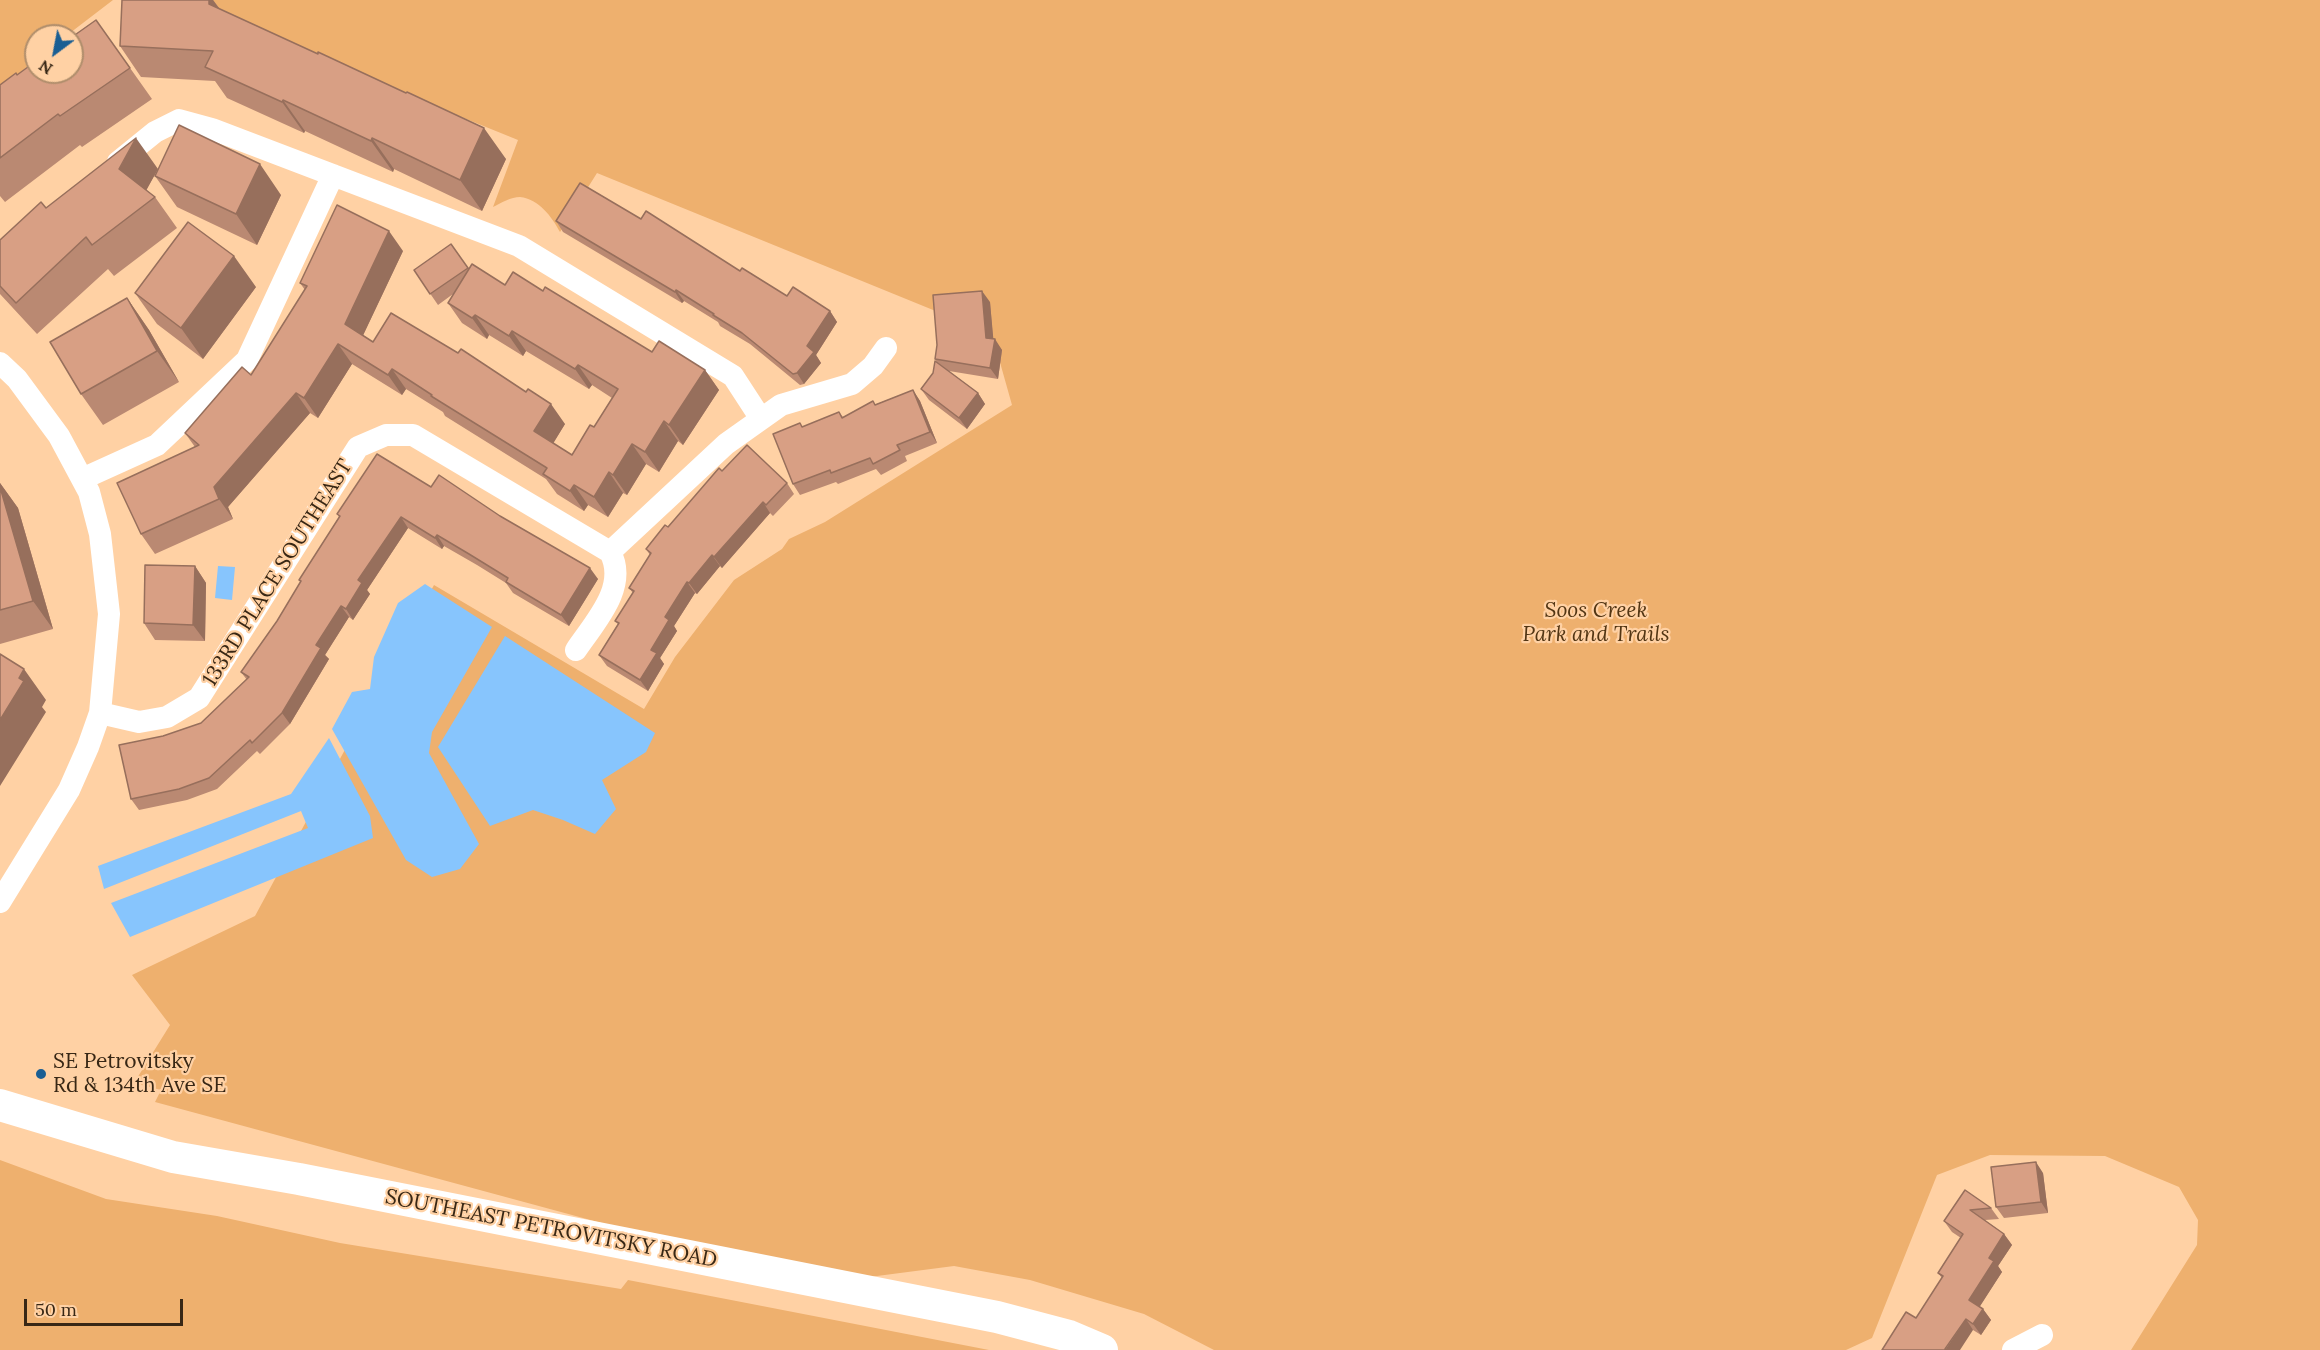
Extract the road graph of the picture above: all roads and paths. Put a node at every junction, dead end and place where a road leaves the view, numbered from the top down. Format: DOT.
graph roads {
  1 [pos="100,176"];
  2 [pos="333,176"];
  3 [pos="886,348"];
  4 [pos="0,363"];
  5 [pos="761,419"];
  6 [pos="82,479"];
  7 [pos="610,552"];
  8 [pos="576,650"];
  9 [pos="100,713"];
  10 [pos="0,902"];
  11 [pos="0,1105"];
  12 [pos="2042,1335"];
  13 [pos="1102,1350"];
  14 [pos="2013,1350"];
  1 -- 2 [label="street"];
  2 -- 5 [label="street"];
  2 -- 6 [label="street"];
  3 -- 5 [label="street"];
  4 -- 6 [label="street"];
  5 -- 7 [label="street"];
  6 -- 9 [label="street"];
  7 -- 8 [label="street"];
  7 -- 9 [label="street, 133RD PLACE SOUTHEAST"];
  9 -- 10 [label="street"];
  11 -- 13 [label="main road, SOUTHEAST PETROVITSKY ROAD"];
  12 -- 14 [label="street"];
}
